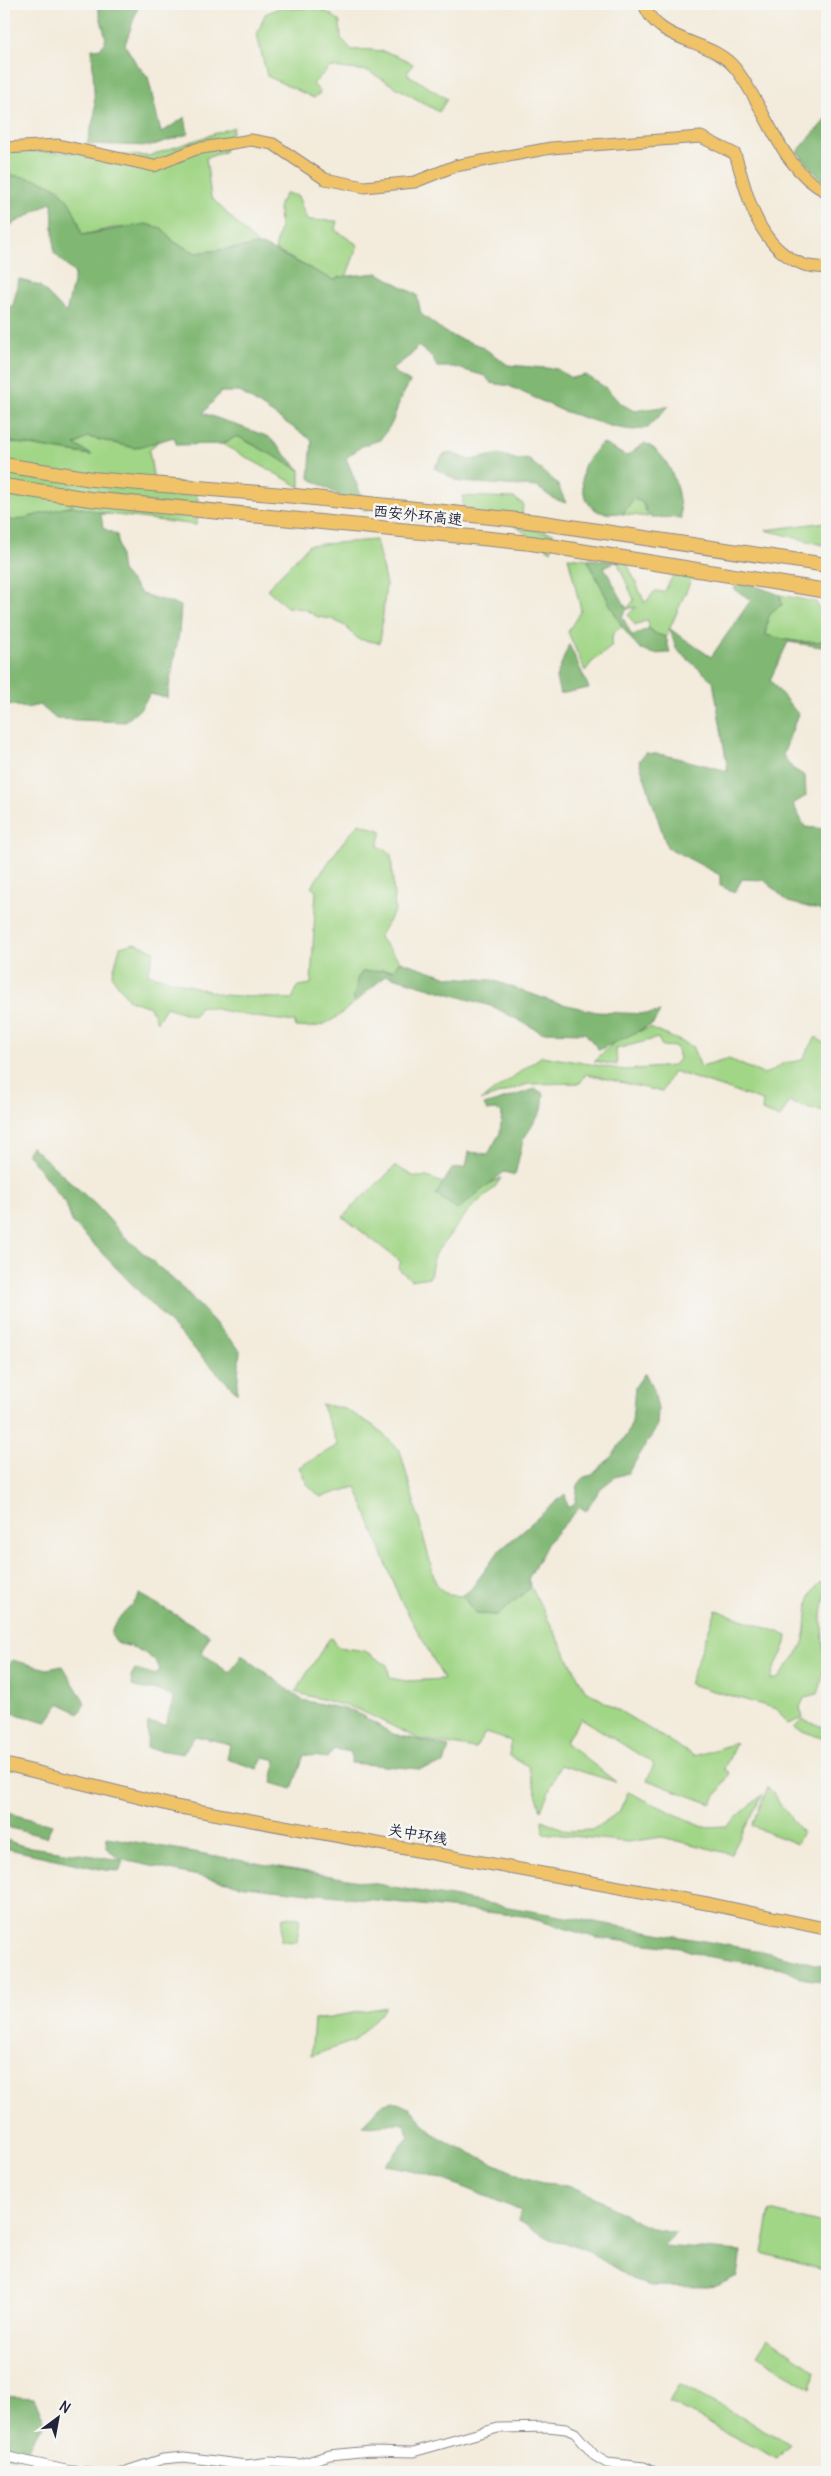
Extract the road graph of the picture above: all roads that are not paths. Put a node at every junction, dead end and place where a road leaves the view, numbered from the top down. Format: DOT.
graph roads {
  1 [pos="644,4"];
  2 [pos="4,148"];
  3 [pos="827,192"];
  4 [pos="827,268"];
  5 [pos="4,465"];
  6 [pos="4,486"];
  7 [pos="827,565"];
  8 [pos="826,590"];
  9 [pos="4,1764"];
  10 [pos="4,1772"];
  11 [pos="827,1929"];
  12 [pos="827,1937"];
  13 [pos="4,2456"];
  14 [pos="89,2472"];
  15 [pos="123,2472"];
  16 [pos="655,2472"];
  1 -- 3 [label="main road"];
  2 -- 4 [label="main road"];
  5 -- 7 [label="highway, 西安外环高速"];
  6 -- 8 [label="highway, 西安外环高速"];
  9 -- 11 [label="highway, 关中环线"];
  10 -- 12 [label="highway, 关中环线"];
  13 -- 14 [label="street"];
  15 -- 16 [label="street"];
}
